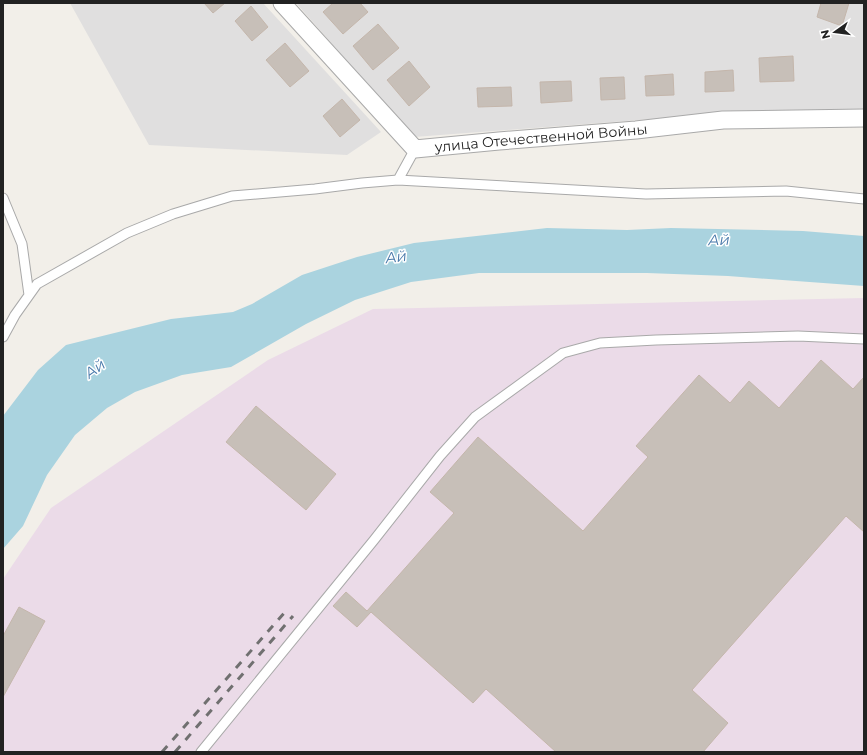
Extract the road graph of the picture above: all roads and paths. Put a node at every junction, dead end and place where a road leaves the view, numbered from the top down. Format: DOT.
graph roads {
  1 [pos="282,3"];
  2 [pos="864,118"];
  3 [pos="415,149"];
  4 [pos="398,180"];
  5 [pos="3,198"];
  6 [pos="864,199"];
  7 [pos="29,295"];
  8 [pos="3,337"];
  9 [pos="864,339"];
  10 [pos="200,752"];
  1 -- 3 [label="street, улица Отечественной Войны"];
  2 -- 3 [label="street, улица Отечественной Войны"];
  3 -- 4 [label="lane"];
  4 -- 6 [label="lane"];
  4 -- 7 [label="lane"];
  5 -- 7 [label="lane"];
  7 -- 8 [label="lane"];
  9 -- 10 [label="lane"];
}
